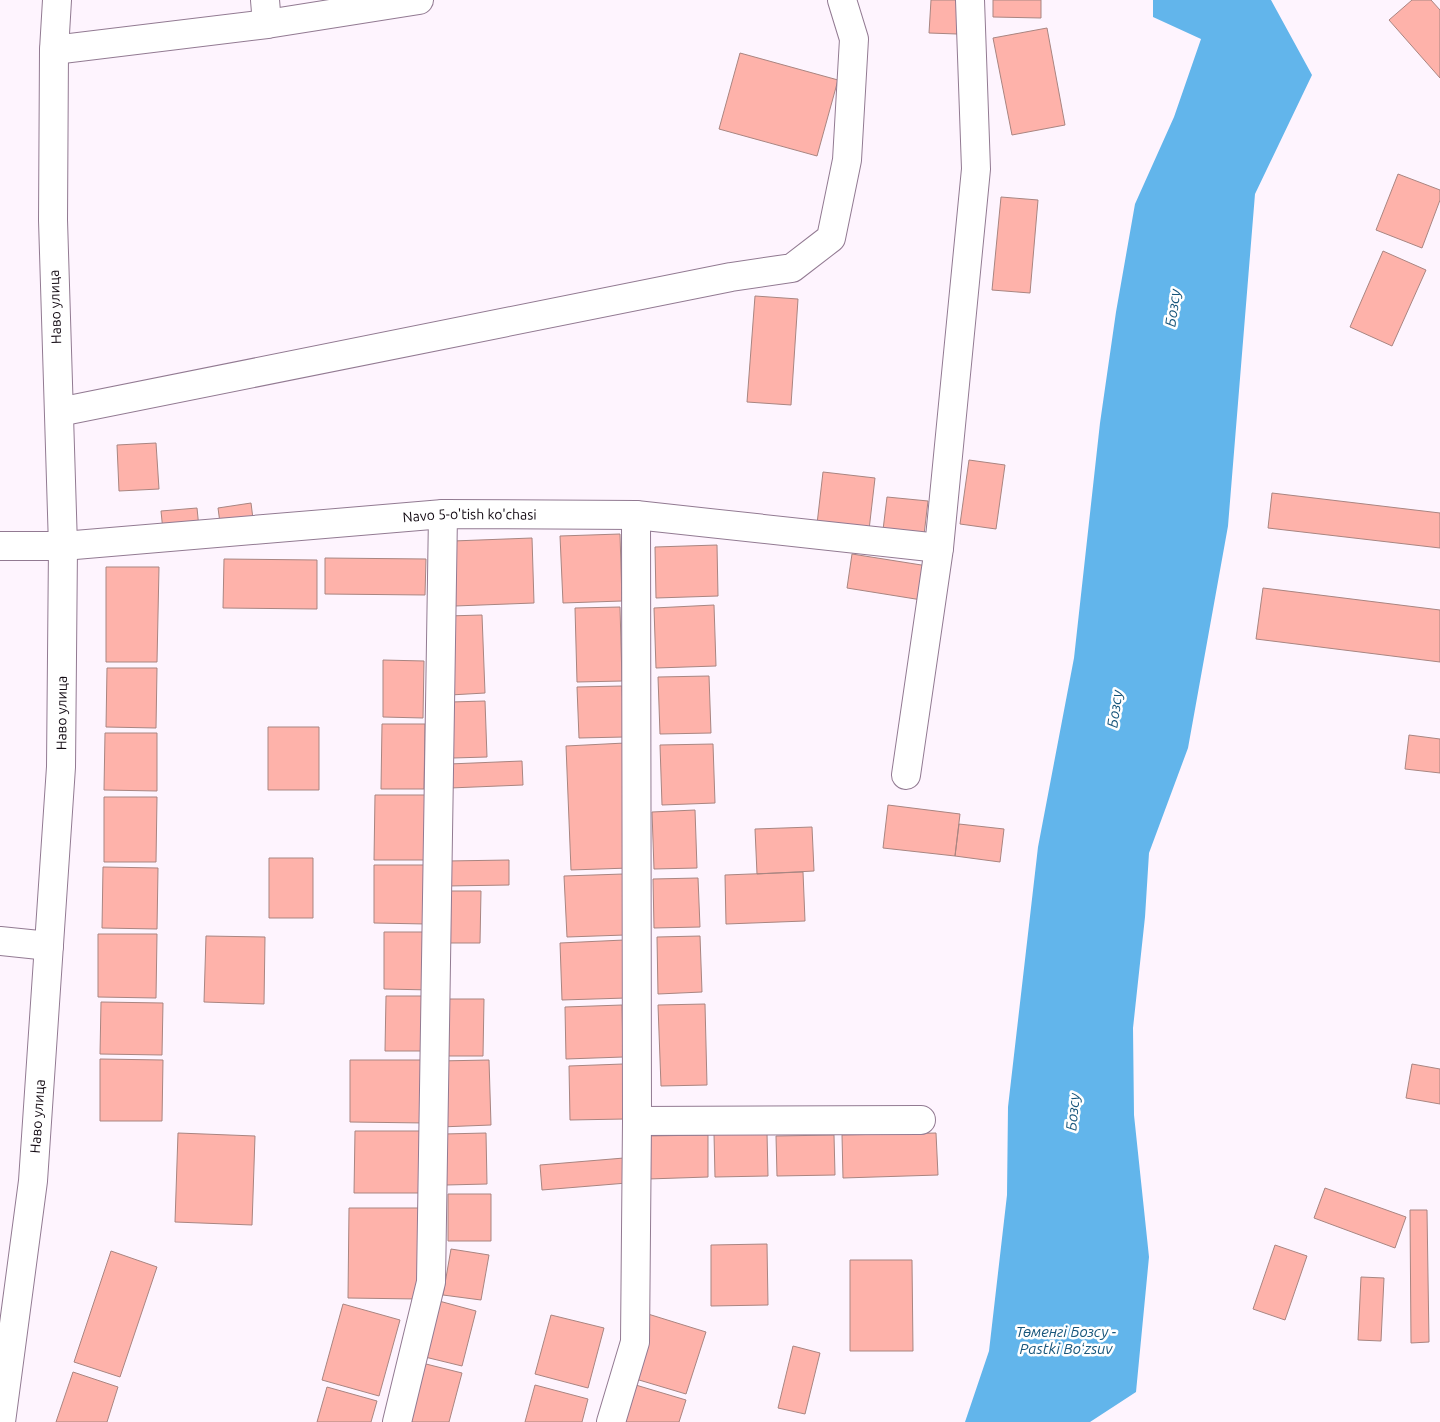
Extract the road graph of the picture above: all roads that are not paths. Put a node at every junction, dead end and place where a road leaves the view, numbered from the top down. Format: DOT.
graph roads {
  1 [pos="57,0"];
  2 [pos="419,0"];
  3 [pos="842,0"];
  4 [pos="970,0"];
  5 [pos="266,12"];
  6 [pos="54,50"];
  7 [pos="59,412"];
  8 [pos="444,514"];
  9 [pos="636,515"];
  10 [pos="0,546"];
  11 [pos="63,546"];
  12 [pos="939,548"];
  13 [pos="906,776"];
  14 [pos="0,941"];
  15 [pos="49,946"];
  16 [pos="921,1120"];
  17 [pos="637,1121"];
  18 [pos="1,1422"];
  19 [pos="397,1422"];
  20 [pos="611,1422"];
  1 -- 6 [label="street, Наво улица"];
  2 -- 5 [label="street"];
  3 -- 7 [label="street"];
  4 -- 12 [label="street"];
  5 -- 6 [label="street"];
  6 -- 7 [label="street, Наво улица"];
  7 -- 11 [label="street, Наво улица"];
  8 -- 9 [label="street, Navo 5-o'tish ko'chasi"];
  8 -- 11 [label="street, Navo 5-o'tish ko'chasi"];
  8 -- 19 [label="street"];
  9 -- 12 [label="street, Navo 5-o'tish ko'chasi"];
  9 -- 17 [label="street"];
  10 -- 11 [label="street, Navo 5-o'tish ko'chasi"];
  11 -- 15 [label="street, Наво улица"];
  12 -- 13 [label="street"];
  14 -- 15 [label="street"];
  15 -- 18 [label="street, Наво улица"];
  16 -- 17 [label="street"];
  17 -- 20 [label="street"];
}
